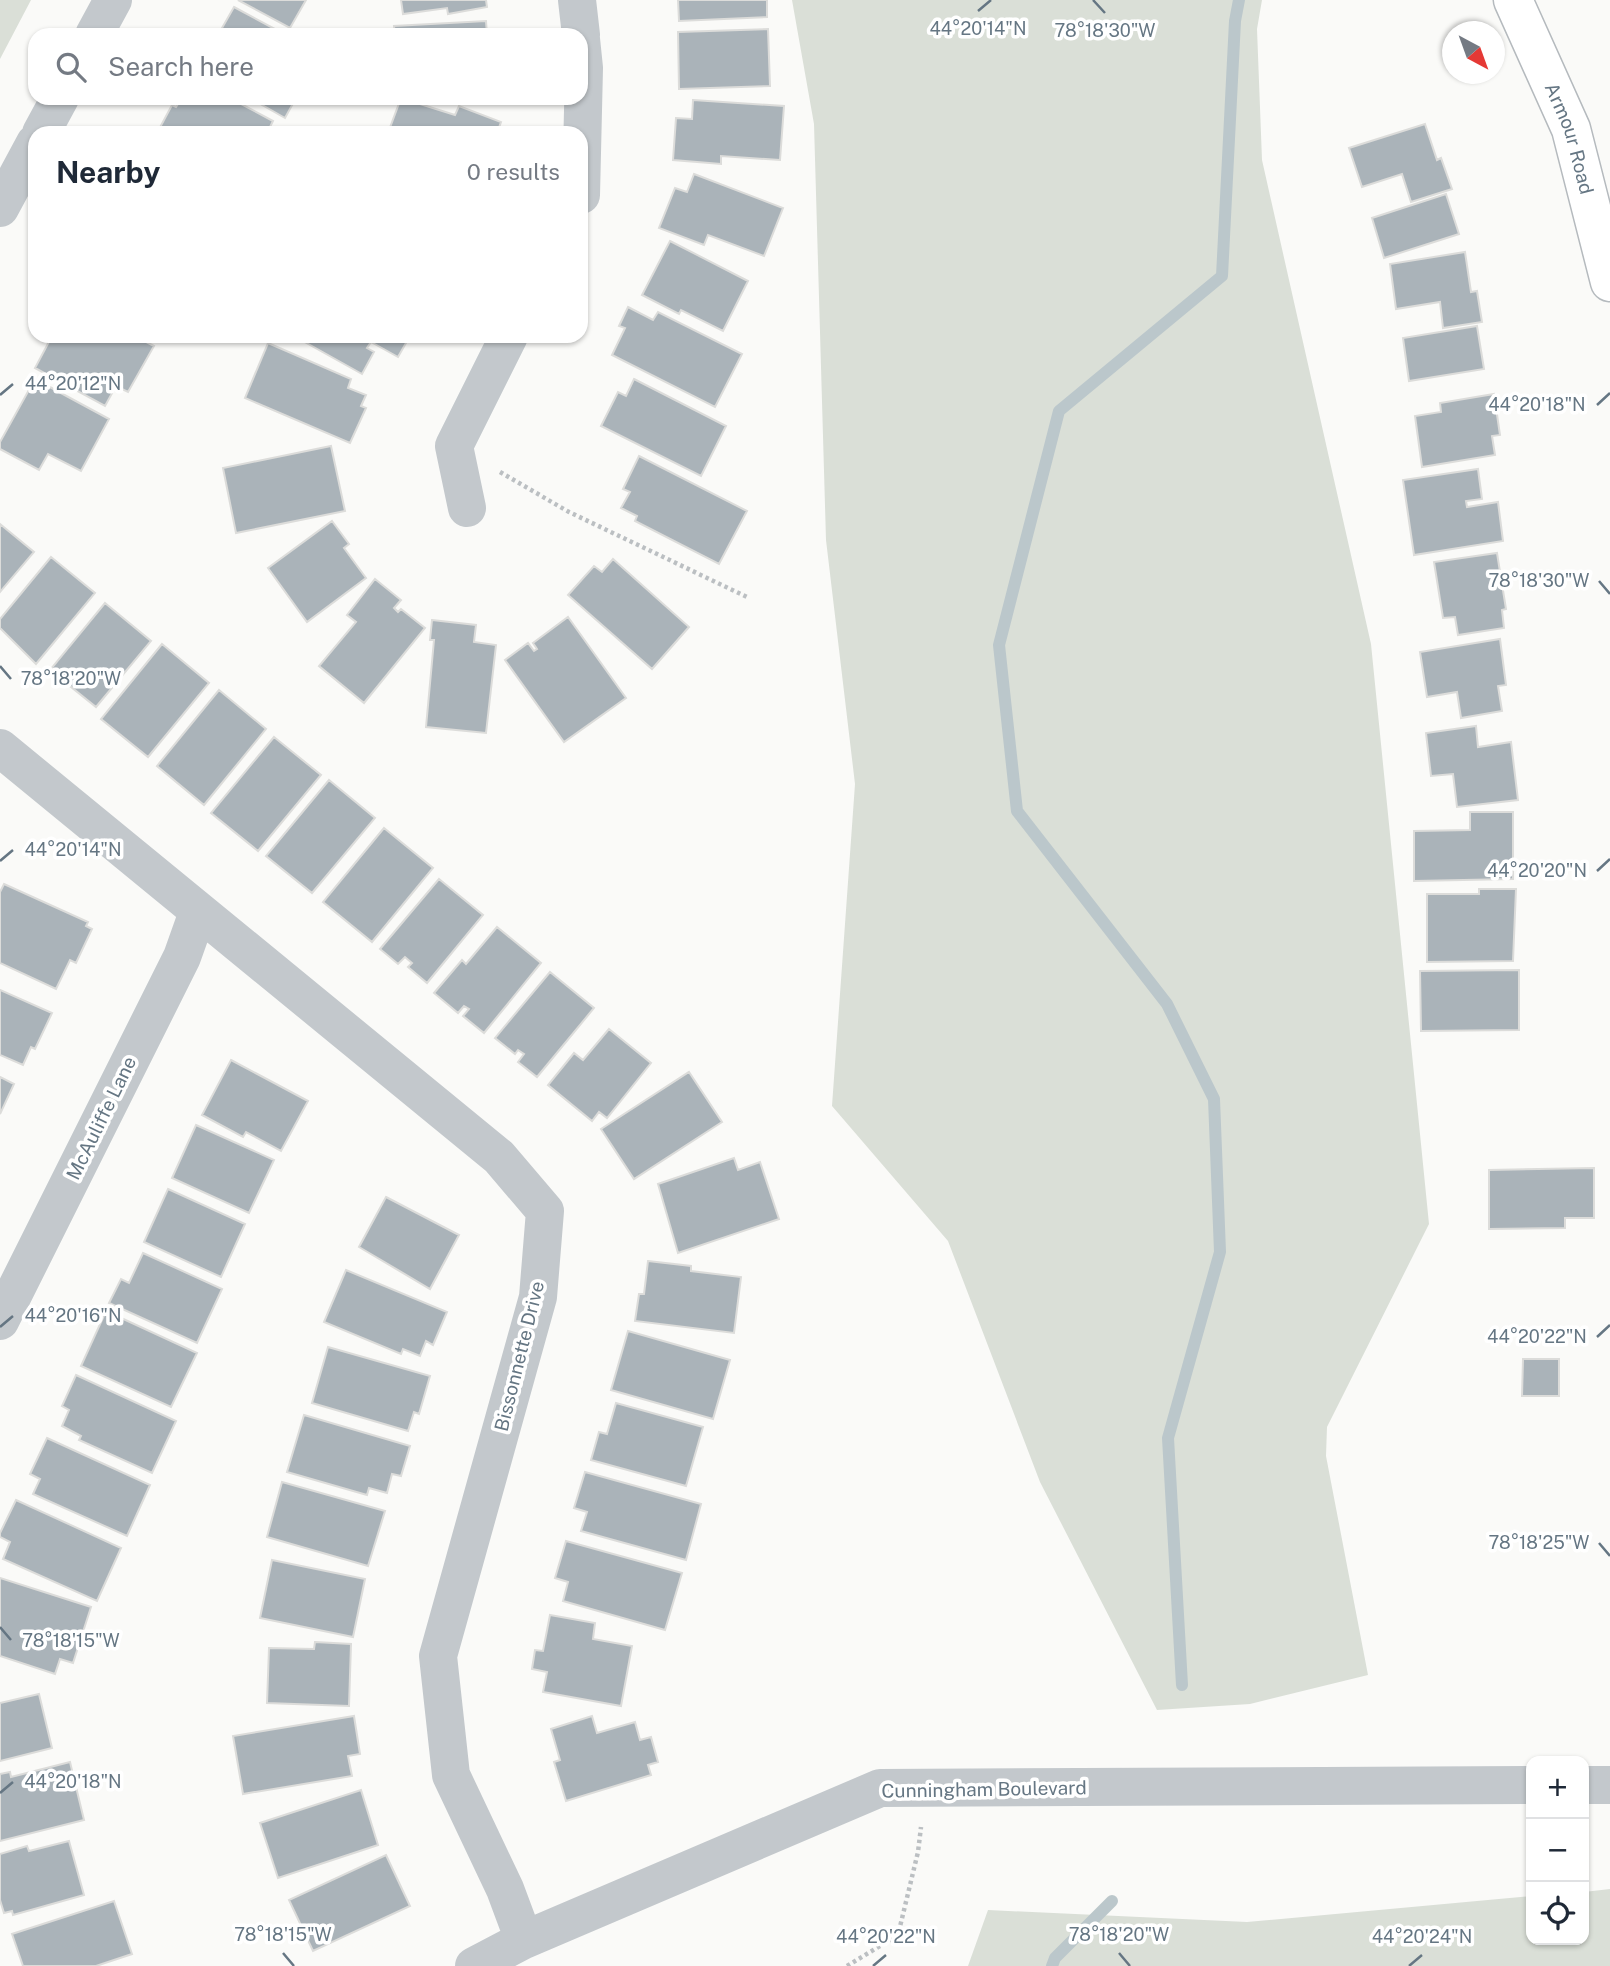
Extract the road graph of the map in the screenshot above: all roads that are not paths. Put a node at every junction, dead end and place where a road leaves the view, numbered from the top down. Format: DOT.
graph roads {
  1 [pos="113,0"];
  2 [pos="577,0"];
  3 [pos="1513,0"];
  4 [pos="98,28"];
  5 [pos="580,28"];
  6 [pos="56,105"];
  7 [pos="583,105"];
  8 [pos="45,126"];
  9 [pos="583,126"];
  10 [pos="28,156"];
  11 [pos="0,208"];
  12 [pos="1610,282"];
  13 [pos="506,343"];
  14 [pos="467,508"];
  15 [pos="0,748"];
  16 [pos="198,912"];
  17 [pos="0,1321"];
  18 [pos="1526,1785"];
  19 [pos="1589,1785"];
  20 [pos="1610,1785"];
  21 [pos="524,1940"];
  22 [pos="474,1966"];
  1 -- 4 [label="street"];
  2 -- 5 [label="street"];
  3 -- 12 [label="main road, Armour Road"];
  6 -- 8 [label="street"];
  7 -- 9 [label="street"];
  10 -- 11 [label="street"];
  13 -- 14 [label="street"];
  15 -- 16 [label="street, Bissonnette Drive"];
  16 -- 17 [label="street, McAuliffe Lane"];
  16 -- 21 [label="street, Bissonnette Drive"];
  18 -- 21 [label="street, Cunningham Boulevard"];
  19 -- 20 [label="street"];
  21 -- 22 [label="street, Cunningham Boulevard"];
}
